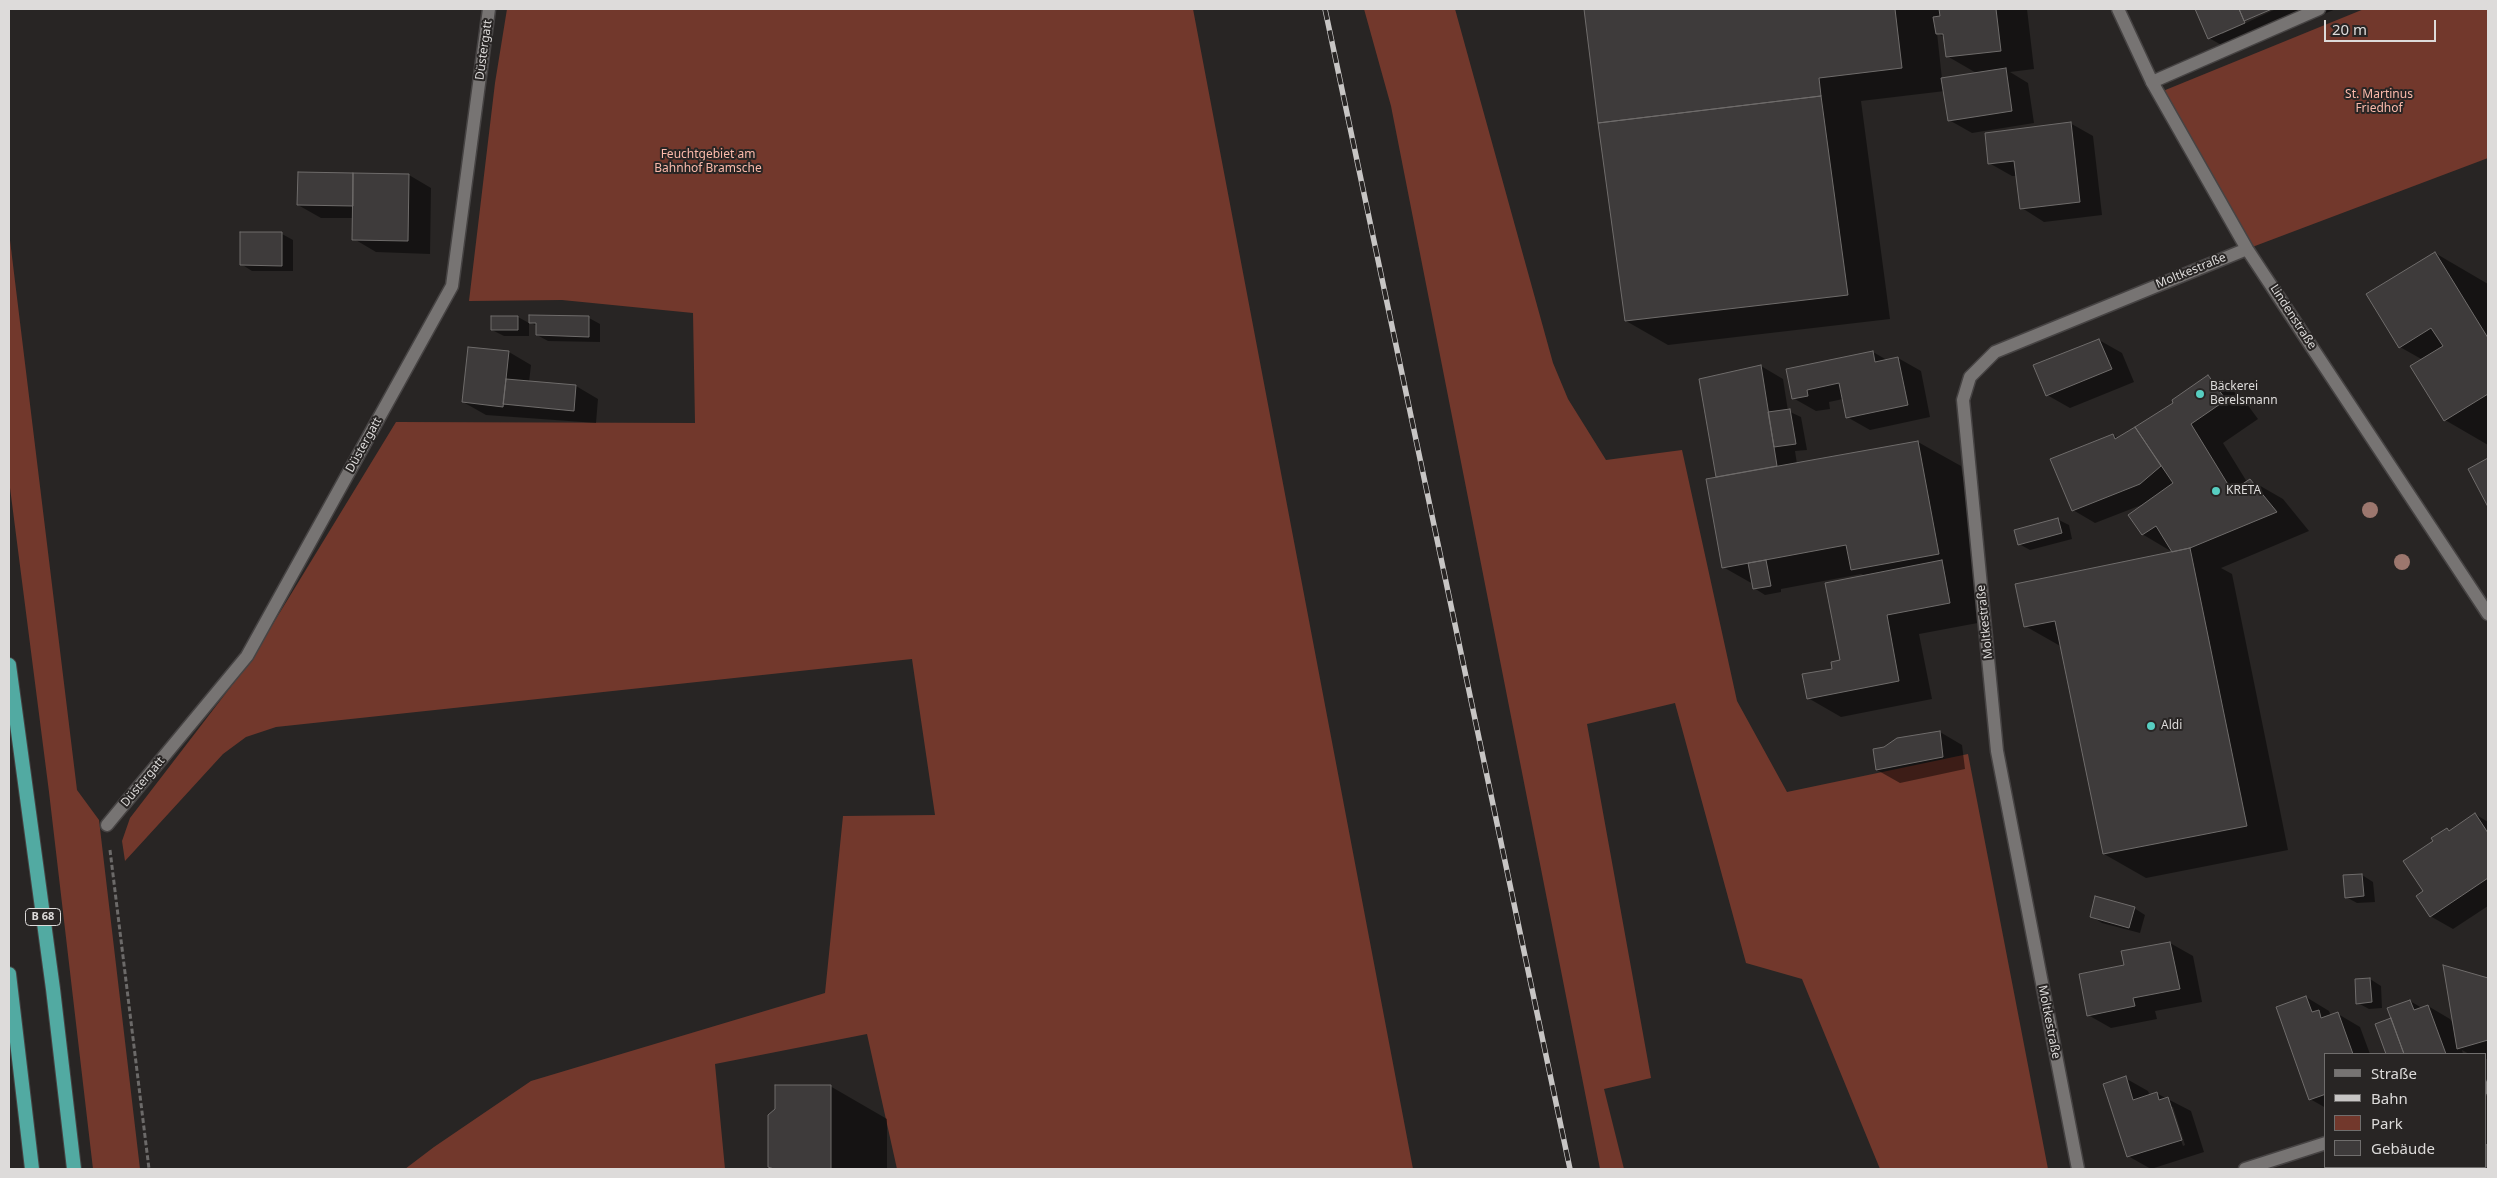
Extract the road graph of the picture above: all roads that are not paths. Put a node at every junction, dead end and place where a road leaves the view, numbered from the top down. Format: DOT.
graph roads {
  1 [pos="489,9"];
  2 [pos="2118,9"];
  3 [pos="2319,9"];
  4 [pos="2152,82"];
  5 [pos="2247,249"];
  6 [pos="2488,614"];
  7 [pos="9,665"];
  8 [pos="107,825"];
  9 [pos="9,974"];
  10 [pos="2324,1144"];
  11 [pos="32,1169"];
  12 [pos="74,1169"];
  13 [pos="2078,1169"];
  14 [pos="2245,1169"];
  1 -- 8 [label="street, Düstergatt"];
  2 -- 4 [label="street, Lindenstraße"];
  3 -- 4 [label="street"];
  4 -- 5 [label="street, Lindenstraße"];
  5 -- 6 [label="street, Lindenstraße"];
  5 -- 13 [label="street, Moltkestraße"];
  7 -- 12 [label="highway, B 68"];
  9 -- 11 [label="highway"];
  10 -- 14 [label="street"];
}
